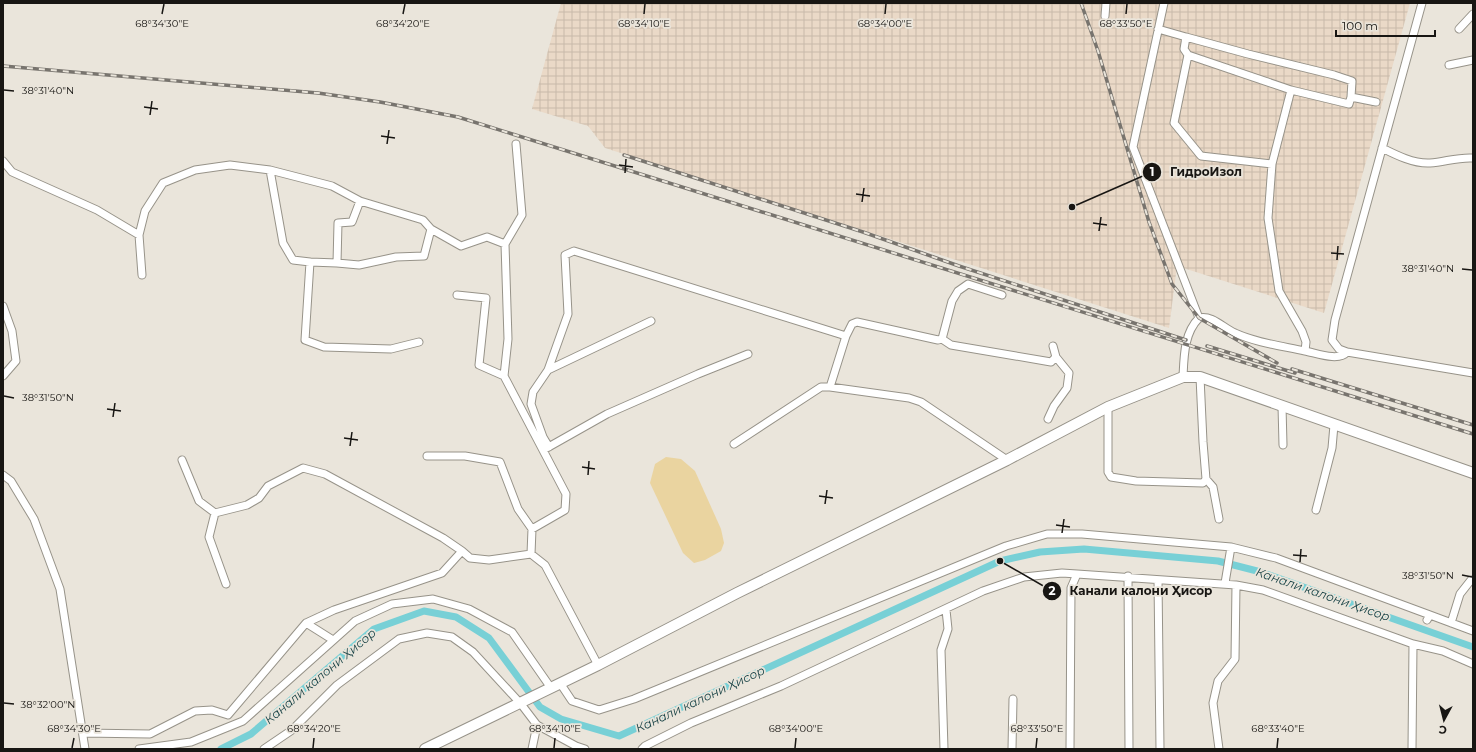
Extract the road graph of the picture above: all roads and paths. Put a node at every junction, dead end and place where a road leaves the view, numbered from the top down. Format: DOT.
graph roads {
  1 [pos="1106,3"];
  2 [pos="1164,3"];
  3 [pos="1422,3"];
  4 [pos="1473,14"];
  5 [pos="1105,16"];
  6 [pos="1158,29"];
  7 [pos="1459,29"];
  8 [pos="1186,37"];
  9 [pos="1188,55"];
  10 [pos="1473,60"];
  11 [pos="1449,65"];
  12 [pos="1291,90"];
  13 [pos="1351,97"];
  14 [pos="1376,102"];
  15 [pos="516,144"];
  16 [pos="1382,148"];
  17 [pos="1473,158"];
  18 [pos="3,162"];
  19 [pos="1272,164"];
  20 [pos="270,170"];
  21 [pos="360,201"];
  22 [pos="431,229"];
  23 [pos="139,235"];
  24 [pos="505,244"];
  25 [pos="310,262"];
  26 [pos="337,263"];
  27 [pos="142,275"];
  28 [pos="457,295"];
  29 [pos="1002,295"];
  30 [pos="3,306"];
  31 [pos="1199,318"];
  32 [pos="651,320"];
  33 [pos="846,336"];
  34 [pos="942,339"];
  35 [pos="419,342"];
  36 [pos="1053,346"];
  37 [pos="1306,351"];
  38 [pos="1347,352"];
  39 [pos="748,354"];
  40 [pos="1056,357"];
  41 [pos="548,370"];
  42 [pos="1473,373"];
  43 [pos="3,376"];
  44 [pos="504,376"];
  45 [pos="1183,377"];
  46 [pos="1200,377"];
  47 [pos="830,387"];
  48 [pos="1282,406"];
  49 [pos="1108,407"];
  50 [pos="1048,419"];
  51 [pos="1334,424"];
  52 [pos="734,444"];
  53 [pos="1283,445"];
  54 [pos="546,448"];
  55 [pos="427,456"];
  56 [pos="182,460"];
  57 [pos="1007,460"];
  58 [pos="1473,472"];
  59 [pos="3,475"];
  60 [pos="1206,479"];
  61 [pos="1316,510"];
  62 [pos="215,513"];
  63 [pos="1219,519"];
  64 [pos="532,529"];
  65 [pos="1230,549"];
  66 [pos="462,551"];
  67 [pos="531,554"];
  68 [pos="1078,574"];
  69 [pos="1128,576"];
  70 [pos="1158,580"];
  71 [pos="1473,580"];
  72 [pos="1225,581"];
  73 [pos="226,584"];
  74 [pos="1236,585"];
  75 [pos="946,610"];
  76 [pos="306,623"];
  77 [pos="1452,623"];
  78 [pos="1473,631"];
  79 [pos="334,640"];
  80 [pos="1413,644"];
  81 [pos="1473,664"];
  82 [pos="598,665"];
  83 [pos="560,684"];
  84 [pos="551,688"];
  85 [pos="1013,699"];
  86 [pos="521,704"];
  87 [pos="537,725"];
  88 [pos="83,733"];
  89 [pos="85,749"];
  90 [pos="139,749"];
  91 [pos="264,749"];
  92 [pos="425,749"];
  93 [pos="532,749"];
  94 [pos="585,749"];
  95 [pos="642,749"];
  96 [pos="944,749"];
  97 [pos="1012,749"];
  98 [pos="1070,749"];
  99 [pos="1130,749"];
  100 [pos="1160,749"];
  101 [pos="1219,749"];
  102 [pos="1412,749"];
  1 -- 5 [label="street"];
  2 -- 6 [label="street"];
  3 -- 16 [label="street"];
  4 -- 7 [label="street"];
  6 -- 8 [label="street"];
  6 -- 31 [label="street"];
  8 -- 9 [label="street"];
  8 -- 13 [label="street"];
  9 -- 12 [label="street"];
  9 -- 19 [label="street"];
  10 -- 11 [label="street"];
  12 -- 13 [label="street"];
  12 -- 19 [label="street"];
  13 -- 14 [label="street"];
  15 -- 24 [label="street"];
  16 -- 17 [label="street"];
  16 -- 38 [label="street"];
  18 -- 23 [label="street"];
  19 -- 37 [label="street"];
  20 -- 21 [label="street"];
  20 -- 23 [label="street"];
  20 -- 25 [label="street"];
  21 -- 22 [label="street"];
  21 -- 26 [label="street"];
  22 -- 24 [label="street"];
  22 -- 26 [label="street"];
  23 -- 27 [label="street"];
  24 -- 44 [label="street"];
  25 -- 26 [label="street"];
  25 -- 35 [label="street"];
  28 -- 44 [label="street"];
  29 -- 34 [label="street"];
  30 -- 43 [label="street"];
  31 -- 37 [label="street"];
  31 -- 45 [label="street"];
  32 -- 41 [label="street"];
  33 -- 34 [label="street"];
  33 -- 41 [label="street"];
  33 -- 47 [label="street"];
  34 -- 40 [label="street"];
  36 -- 40 [label="street"];
  37 -- 38 [label="street"];
  38 -- 42 [label="street"];
  39 -- 54 [label="street"];
  40 -- 50 [label="street"];
  41 -- 54 [label="street"];
  44 -- 54 [label="street"];
  45 -- 46 [label="main road"];
  45 -- 49 [label="main road"];
  46 -- 48 [label="main road"];
  46 -- 60 [label="street"];
  47 -- 52 [label="street"];
  47 -- 57 [label="street"];
  48 -- 51 [label="main road"];
  48 -- 53 [label="street"];
  49 -- 57 [label="main road"];
  49 -- 60 [label="street"];
  51 -- 58 [label="main road"];
  51 -- 61 [label="street"];
  54 -- 64 [label="street"];
  55 -- 64 [label="street"];
  56 -- 62 [label="street"];
  57 -- 82 [label="main road"];
  59 -- 88 [label="street"];
  60 -- 63 [label="street"];
  62 -- 66 [label="street"];
  62 -- 73 [label="street"];
  64 -- 67 [label="street"];
  65 -- 72 [label="street"];
  65 -- 77 [label="street"];
  65 -- 83 [label="street"];
  66 -- 67 [label="street"];
  66 -- 76 [label="street"];
  67 -- 82 [label="street"];
  68 -- 69 [label="street"];
  68 -- 75 [label="street"];
  68 -- 98 [label="street"];
  69 -- 70 [label="street"];
  69 -- 99 [label="street"];
  70 -- 72 [label="street"];
  70 -- 100 [label="street"];
  71 -- 77 [label="street"];
  72 -- 74 [label="street"];
  74 -- 80 [label="street"];
  74 -- 101 [label="street"];
  75 -- 95 [label="street"];
  75 -- 96 [label="street"];
  76 -- 79 [label="street"];
  76 -- 88 [label="street"];
  77 -- 78 [label="street"];
  79 -- 84 [label="street"];
  79 -- 90 [label="street"];
  80 -- 81 [label="street"];
  80 -- 102 [label="street"];
  82 -- 83 [label="main road"];
  83 -- 84 [label="main road"];
  84 -- 86 [label="main road"];
  85 -- 97 [label="street"];
  86 -- 87 [label="street"];
  86 -- 91 [label="street"];
  86 -- 92 [label="main road"];
  87 -- 93 [label="street"];
  87 -- 94 [label="street"];
  88 -- 89 [label="street"];
}
